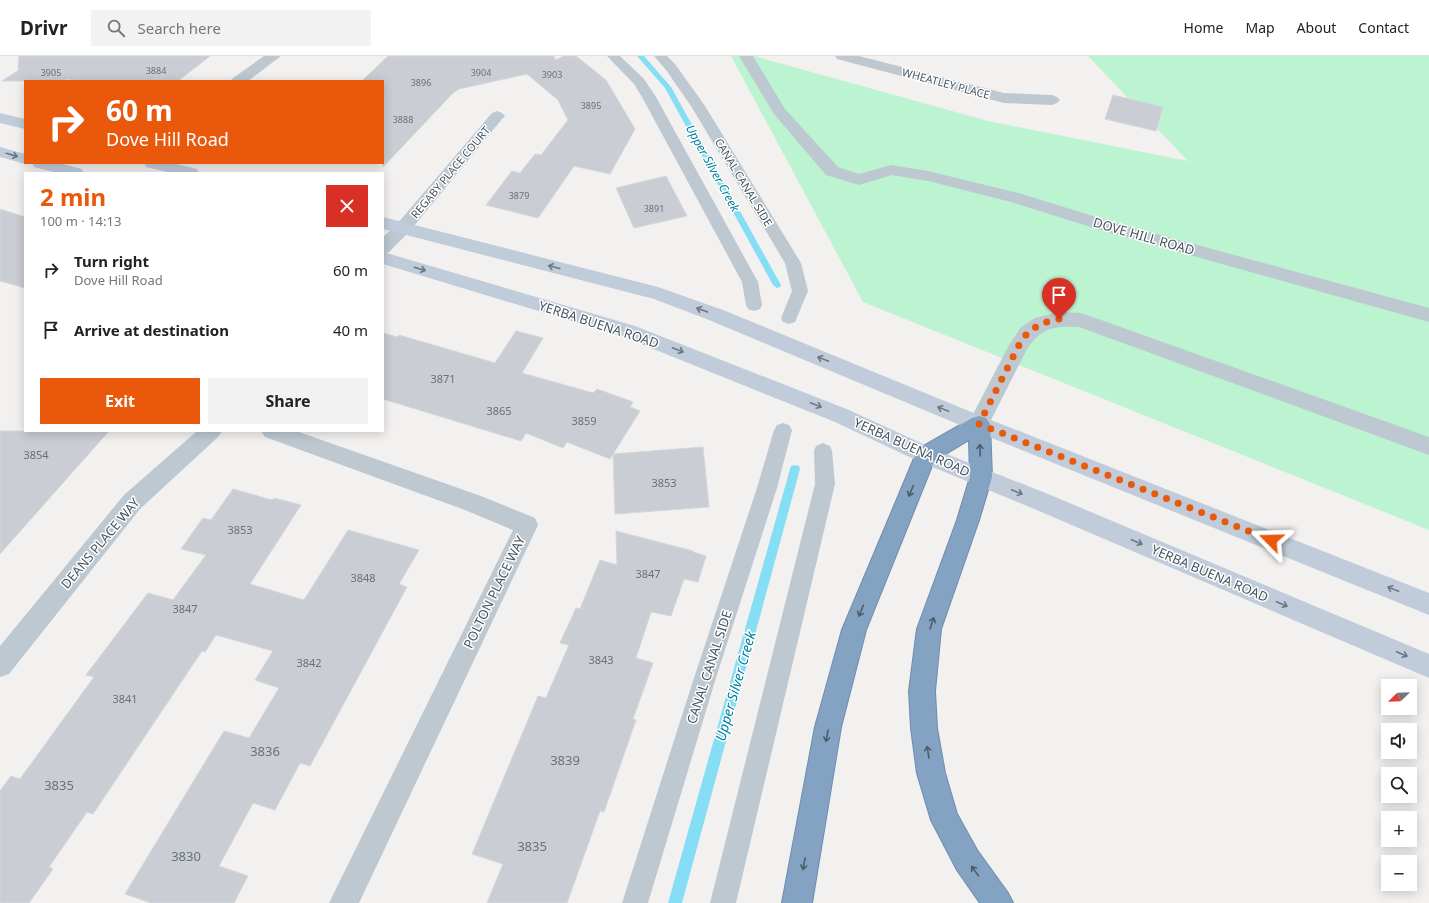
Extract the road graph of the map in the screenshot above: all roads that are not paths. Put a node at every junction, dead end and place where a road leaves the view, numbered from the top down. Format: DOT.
graph roads {
  1 [pos="274,56"];
  2 [pos="613,56"];
  3 [pos="660,56"];
  4 [pos="746,56"];
  5 [pos="842,56"];
  6 [pos="239,80"];
  7 [pos="1052,100"];
  8 [pos="497,116"];
  9 [pos="0,118"];
  10 [pos="24,124"];
  11 [pos="0,152"];
  12 [pos="24,159"];
  13 [pos="44,164"];
  14 [pos="156,164"];
  15 [pos="72,172"];
  16 [pos="187,172"];
  17 [pos="384,223"];
  18 [pos="403,228"];
  19 [pos="384,247"];
  20 [pos="384,258"];
  21 [pos="754,305"];
  22 [pos="1429,314"];
  23 [pos="789,318"];
  24 [pos="979,424"];
  25 [pos="783,430"];
  26 [pos="210,432"];
  27 [pos="275,432"];
  28 [pos="1429,446"];
  29 [pos="823,451"];
  30 [pos="926,455"];
  31 [pos="981,477"];
  32 [pos="1429,604"];
  33 [pos="0,666"];
  34 [pos="1429,666"];
  35 [pos="344,903"];
  36 [pos="635,903"];
  37 [pos="723,903"];
  38 [pos="797,903"];
  39 [pos="998,903"];
  1 -- 6 [label="street"];
  2 -- 21 [label="lane"];
  3 -- 23 [label="lane, CANAL CANAL SIDE"];
  4 -- 22 [label="street, DOVE HILL ROAD"];
  5 -- 7 [label="street, WHEATLEY PLACE"];
  8 -- 18 [label="street, REGABY PLACE COURT"];
  9 -- 10 [label="main road"];
  11 -- 12 [label="main road, one-way"];
  13 -- 15 [label="main road"];
  14 -- 16 [label="main road"];
  17 -- 18 [label="main road"];
  18 -- 19 [label="street"];
  24 -- 18 [label="main road, one-way"];
  20 -- 30 [label="main road, YERBA BUENA ROAD, one-way"];
  24 -- 28 [label="street"];
  24 -- 30 [label="highway"];
  31 -- 24 [label="highway, one-way"];
  32 -- 24 [label="main road, one-way"];
  25 -- 36 [label="lane, CANAL CANAL SIDE"];
  26 -- 33 [label="street, DEANS PLACE WAY"];
  27 -- 35 [label="street, POLTON PLACE WAY"];
  29 -- 37 [label="lane"];
  30 -- 31 [label="main road, YERBA BUENA ROAD"];
  30 -- 38 [label="highway, one-way"];
  31 -- 34 [label="main road, YERBA BUENA ROAD, one-way"];
  39 -- 31 [label="highway, one-way"];
}
